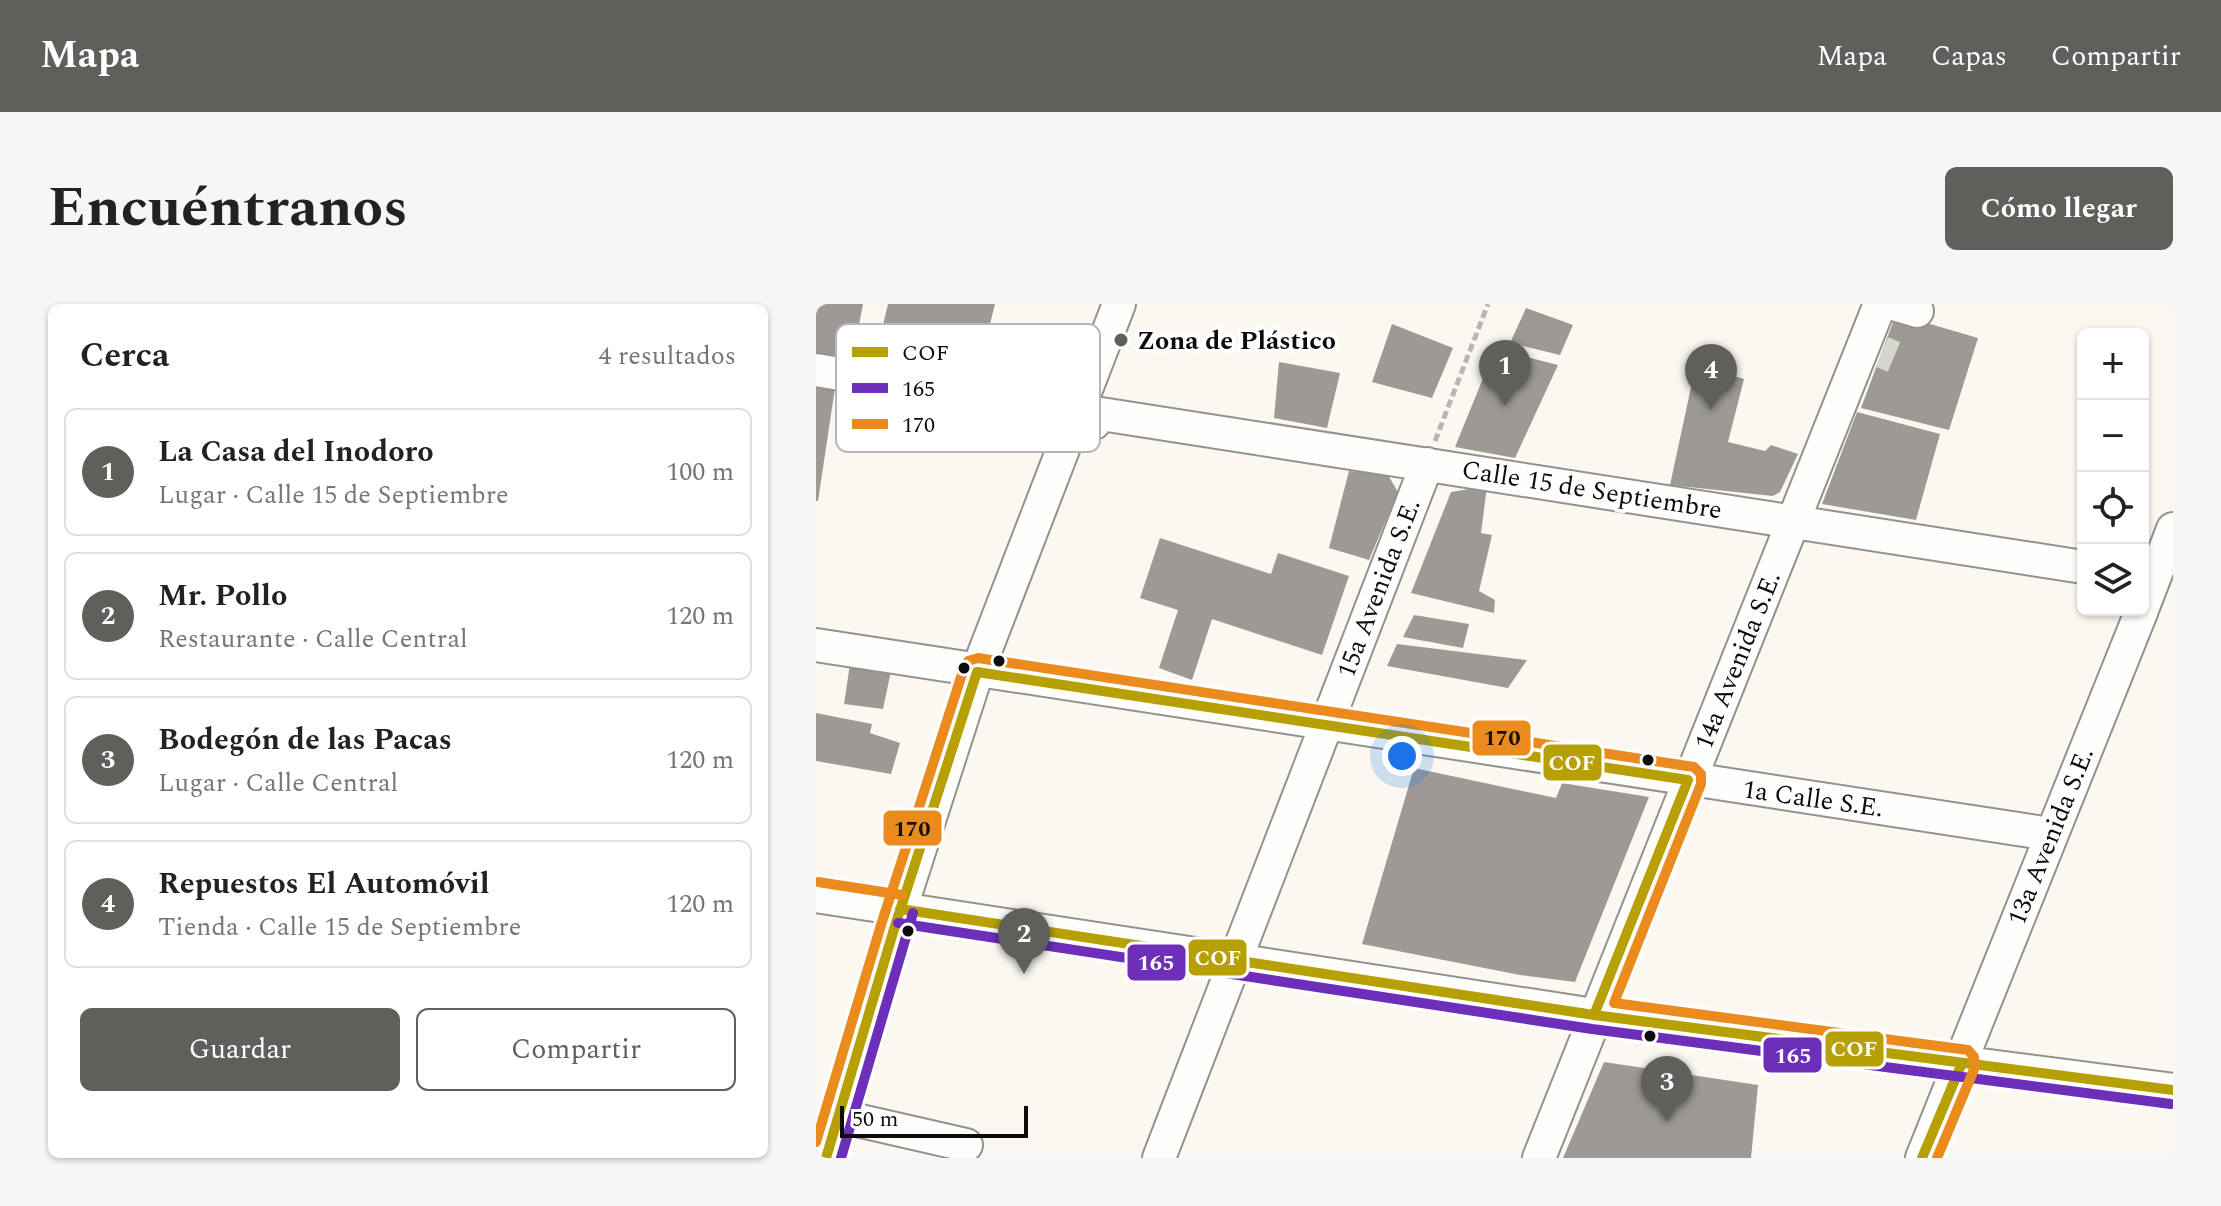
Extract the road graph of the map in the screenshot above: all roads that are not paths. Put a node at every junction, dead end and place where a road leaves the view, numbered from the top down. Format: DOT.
graph roads {
  1 [pos="1119,304"];
  2 [pos="1880,304"];
  3 [pos="1100,352"];
  4 [pos="816,370"];
  5 [pos="836,377"];
  6 [pos="1100,418"];
  7 [pos="1061,452"];
  8 [pos="1427,464"];
  9 [pos="1794,520"];
  10 [pos="2173,529"];
  11 [pos="2077,566"];
  12 [pos="2151,591"];
  13 [pos="816,645"];
  14 [pos="977,672"];
  15 [pos="1325,725"];
  16 [pos="1688,780"];
  17 [pos="2050,834"];
  18 [pos="816,896"];
  19 [pos="900,909"];
  20 [pos="1233,962"];
  21 [pos="1594,1015"];
  22 [pos="1962,1063"];
  23 [pos="2173,1090"];
  24 [pos="839,1116"];
  25 [pos="966,1145"];
  26 [pos="826,1158"];
  27 [pos="1159,1158"];
  28 [pos="1539,1158"];
  29 [pos="1922,1158"];
  1 -- 3 [label="street"];
  2 -- 9 [label="street, 14a Avenida S.E."];
  4 -- 5 [label="street, Calle 15 de Septiembre"];
  6 -- 8 [label="street, Calle 15 de Septiembre"];
  7 -- 14 [label="street"];
  8 -- 9 [label="street, Calle 15 de Septiembre"];
  8 -- 15 [label="street, 15a Avenida S.E."];
  9 -- 11 [label="street, Calle 15 de Septiembre"];
  9 -- 16 [label="street, 14a Avenida S.E."];
  10 -- 12 [label="street, 13a Avenida S.E."];
  12 -- 17 [label="street, 13a Avenida S.E."];
  13 -- 14 [label="street, 1a Calle S.E."];
  14 -- 15 [label="street, 1a Calle S.E."];
  14 -- 19 [label="street"];
  15 -- 16 [label="street, 1a Calle S.E."];
  15 -- 20 [label="street, 15a Avenida S.E."];
  16 -- 17 [label="street, 1a Calle S.E."];
  16 -- 21 [label="street, 14a Avenida S.E."];
  17 -- 22 [label="street, 13a Avenida S.E."];
  18 -- 19 [label="street"];
  19 -- 20 [label="street"];
  19 -- 24 [label="street"];
  20 -- 21 [label="street"];
  20 -- 27 [label="street, 15a Avenida S.E."];
  21 -- 22 [label="street"];
  21 -- 28 [label="street, 14a Avenida S.E."];
  22 -- 23 [label="street"];
  22 -- 29 [label="street, 13a Avenida S.E."];
  24 -- 25 [label="street"];
  24 -- 26 [label="street"];
}
